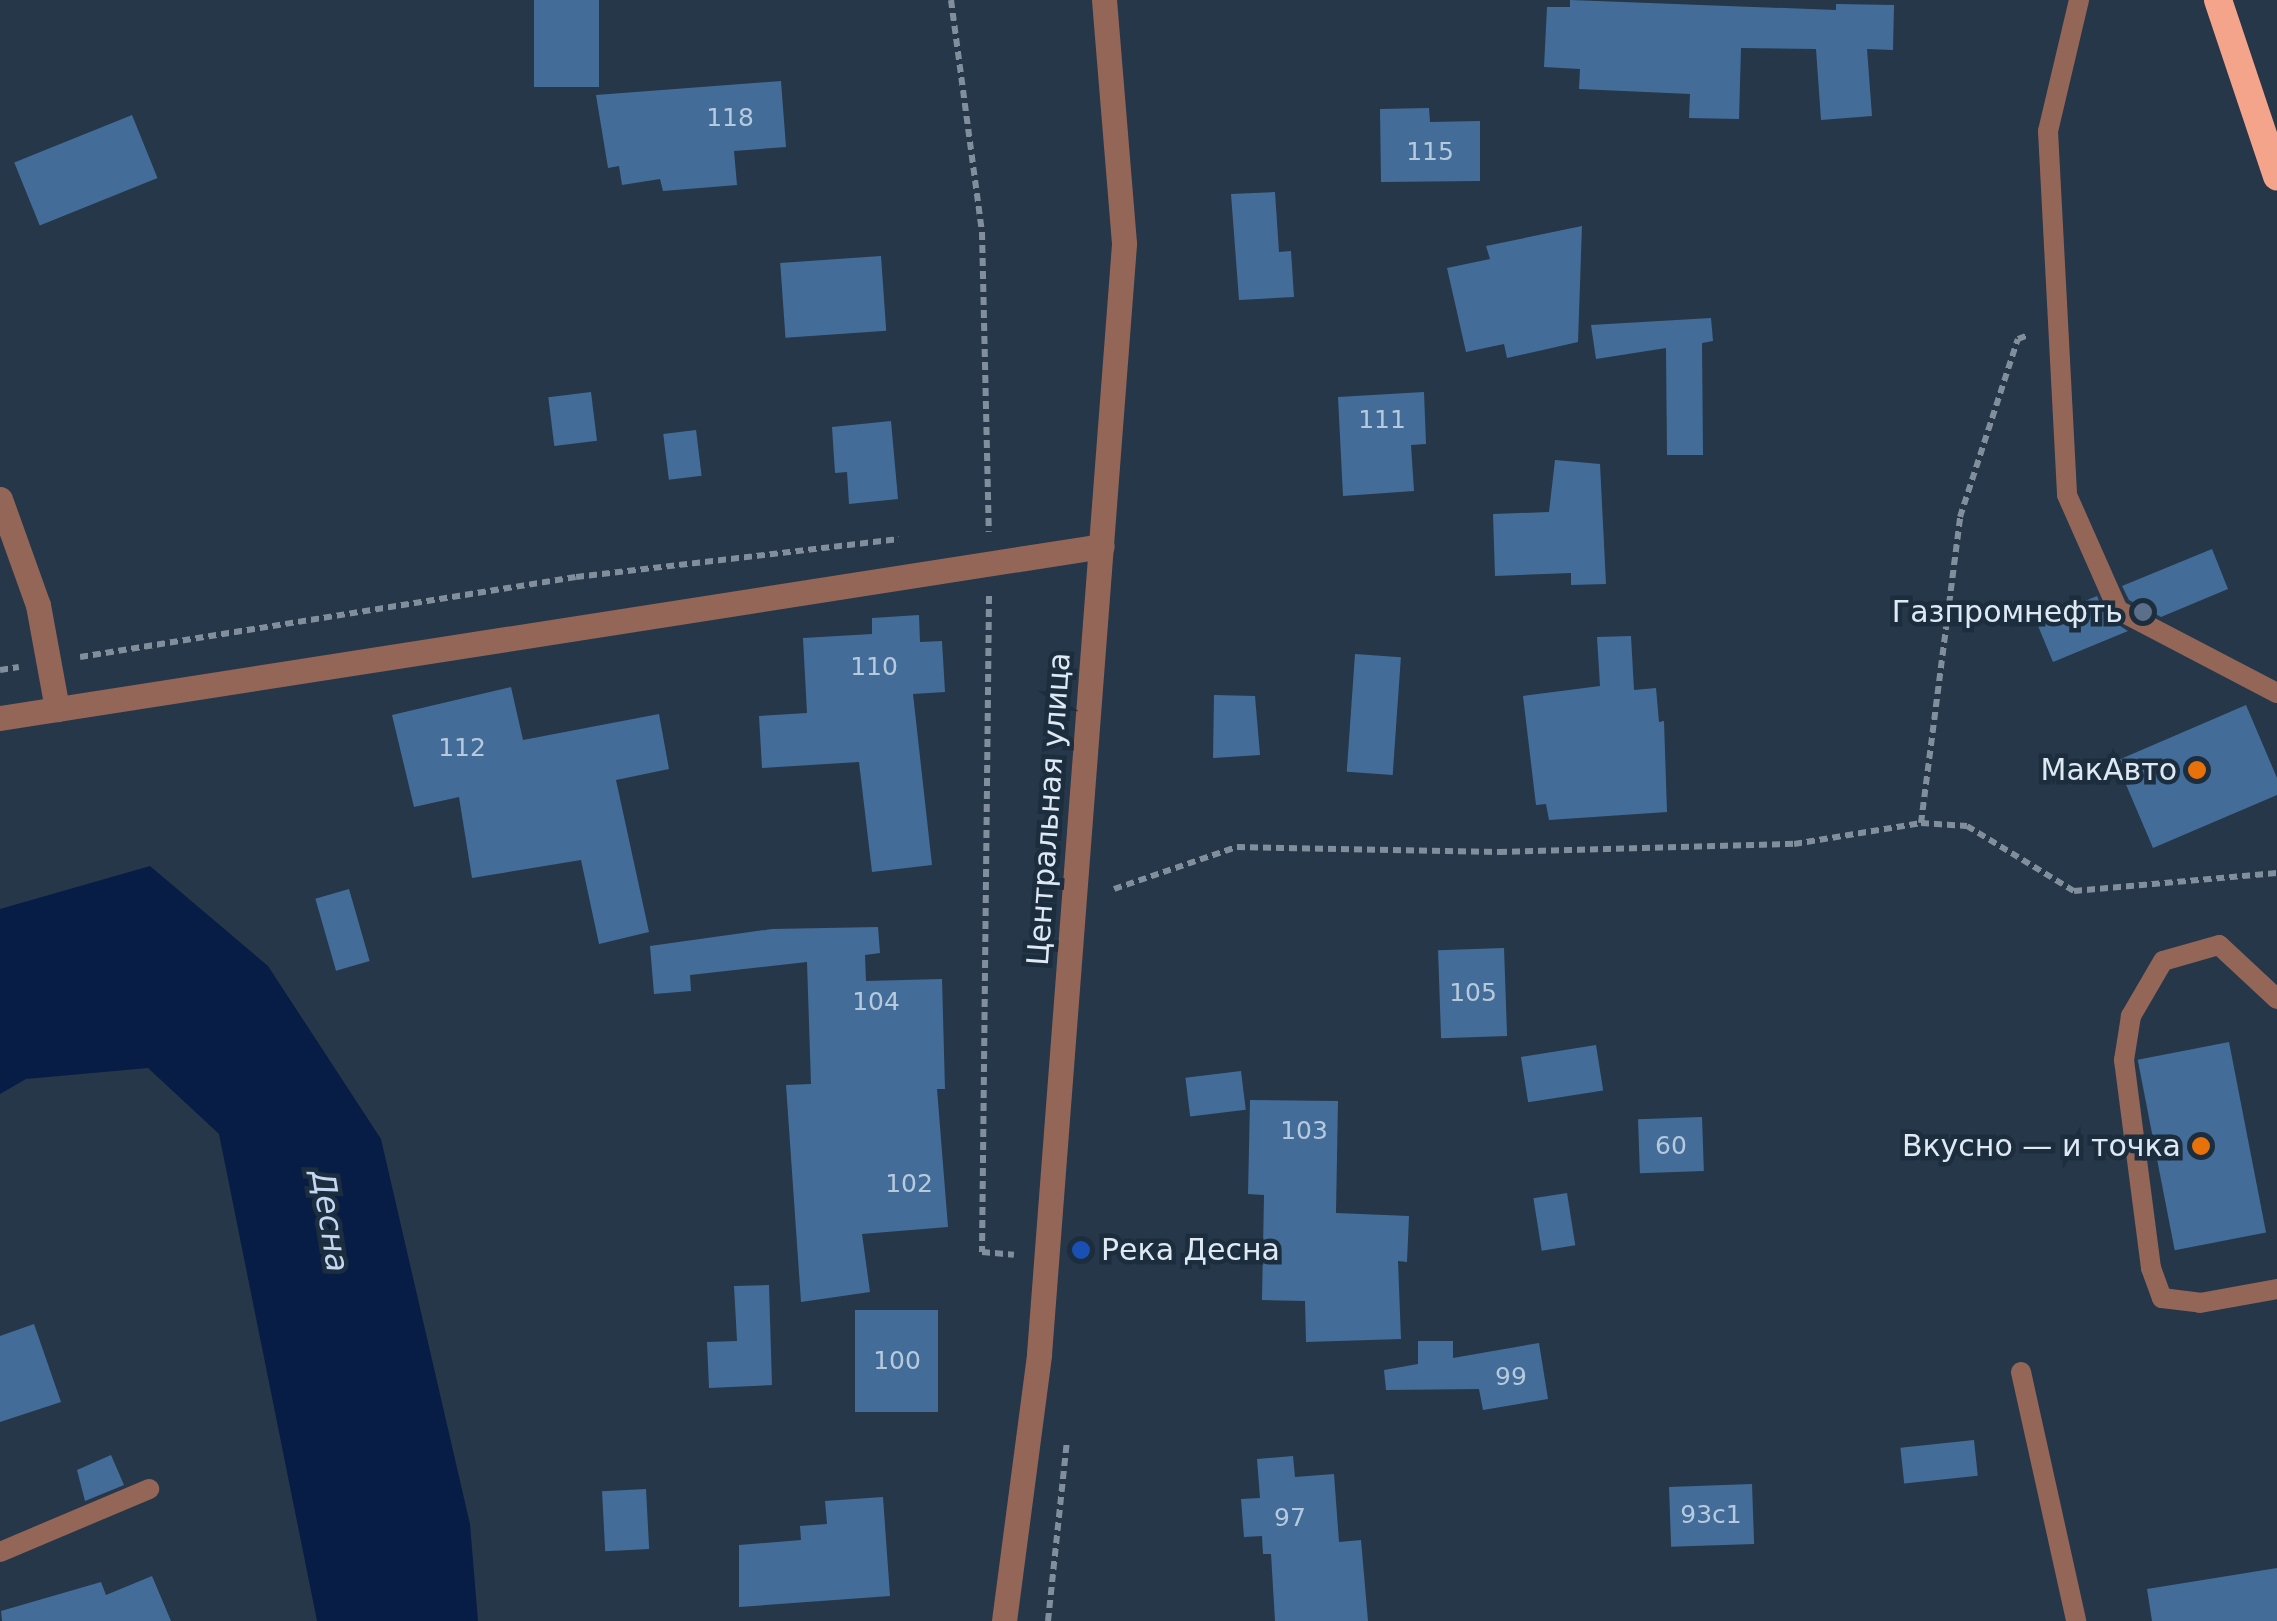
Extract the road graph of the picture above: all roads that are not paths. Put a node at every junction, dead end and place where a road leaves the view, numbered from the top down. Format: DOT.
graph roads {
  1 [pos="1104,0"];
  2 [pos="2079,0"];
  3 [pos="2218,0"];
  4 [pos="2277,176"];
  5 [pos="0,499"];
  6 [pos="1102,546"];
  7 [pos="2277,693"];
  8 [pos="56,709"];
  9 [pos="0,718"];
  10 [pos="2277,999"];
  11 [pos="2277,1289"];
  12 [pos="2021,1372"];
  13 [pos="149,1490"];
  14 [pos="0,1552"];
  15 [pos="1004,1621"];
  16 [pos="2076,1621"];
  1 -- 6 [label="street, Центральная улица"];
  2 -- 7 [label="lane"];
  3 -- 4 [label="highway"];
  5 -- 8 [label="street"];
  6 -- 8 [label="street"];
  6 -- 15 [label="street, Центральная улица"];
  8 -- 9 [label="street"];
  10 -- 11 [label="lane"];
  12 -- 16 [label="lane"];
  13 -- 14 [label="lane"];
}
